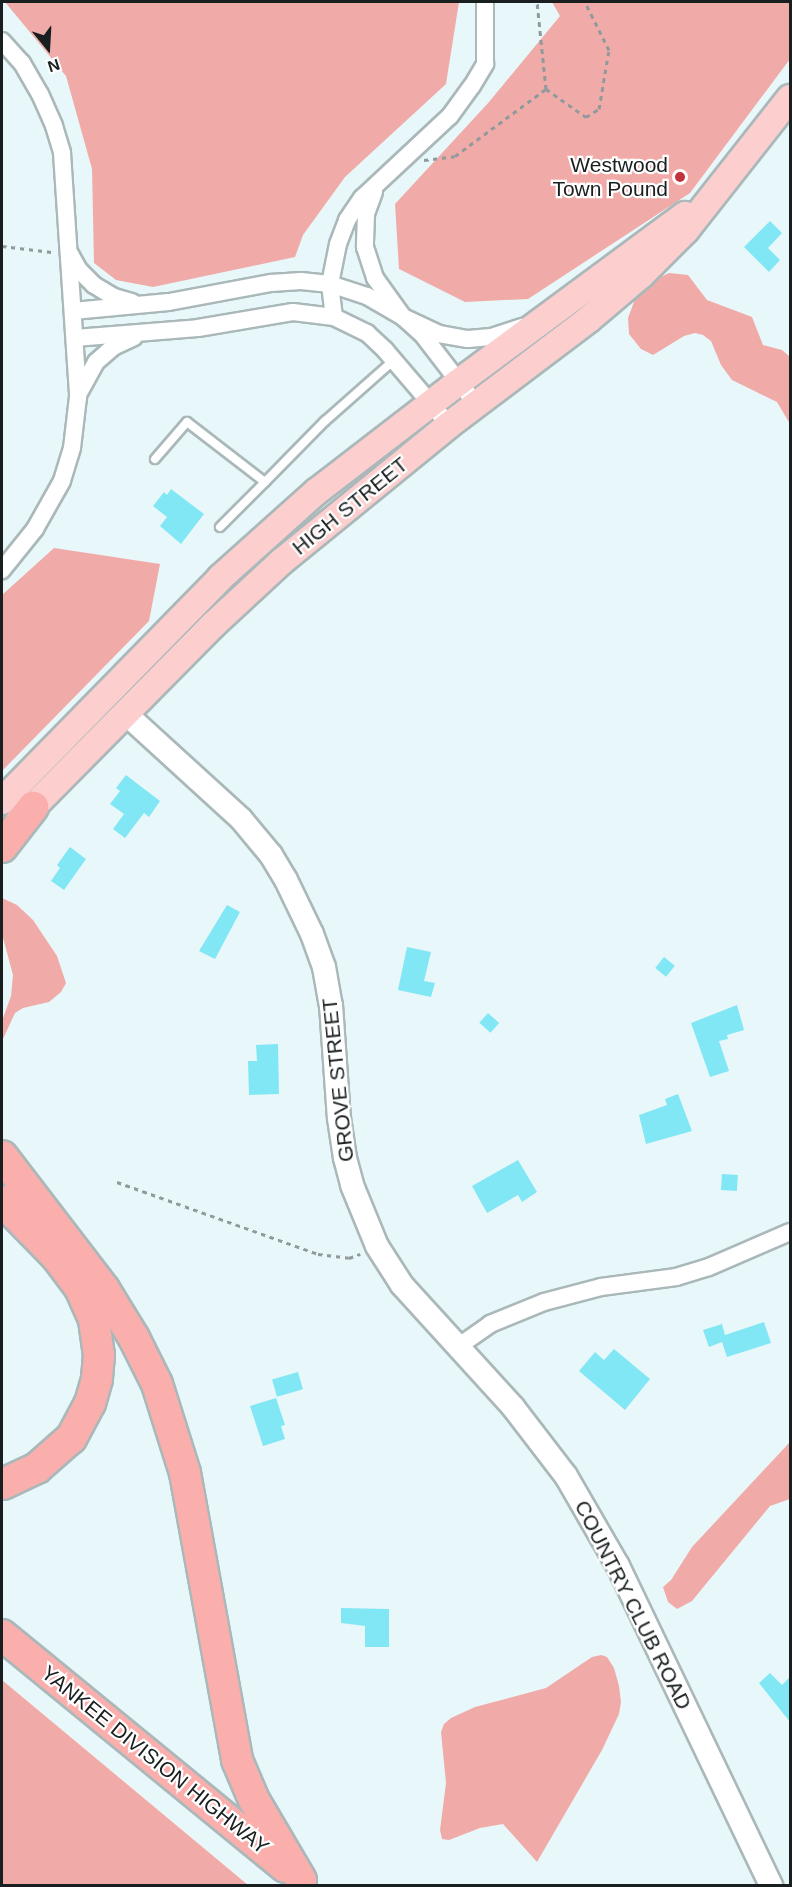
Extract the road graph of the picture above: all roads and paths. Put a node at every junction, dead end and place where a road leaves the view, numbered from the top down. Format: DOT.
graph roads {
  1 [pos="485,2"];
  2 [pos="537,2"];
  3 [pos="585,2"];
  4 [pos="2,41"];
  5 [pos="546,89"];
  6 [pos="790,98"];
  7 [pos="408,153"];
  8 [pos="385,173"];
  9 [pos="713,194"];
  10 [pos="2,246"];
  11 [pos="69,253"];
  12 [pos="330,284"];
  13 [pos="148,304"];
  14 [pos="73,310"];
  15 [pos="555,311"];
  16 [pos="334,317"];
  17 [pos="403,317"];
  18 [pos="148,333"];
  19 [pos="75,338"];
  20 [pos="395,359"];
  21 [pos="459,382"];
  22 [pos="78,397"];
  23 [pos="431,403"];
  24 [pos="476,404"];
  25 [pos="449,425"];
  26 [pos="156,459"];
  27 [pos="265,482"];
  28 [pos="220,527"];
  29 [pos="2,570"];
  30 [pos="126,714"];
  31 [pos="2,801"];
  32 [pos="33,807"];
  33 [pos="2,838"];
  34 [pos="2,847"];
  35 [pos="2,1156"];
  36 [pos="117,1182"];
  37 [pos="2,1201"];
  38 [pos="790,1232"];
  39 [pos="377,1246"];
  40 [pos="459,1346"];
  41 [pos="2,1484"];
  42 [pos="2,1635"];
  43 [pos="305,1883"];
  44 [pos="771,1886"];
  1 -- 7 [label="street"];
  2 -- 5 [label="path"];
  3 -- 5 [label="path"];
  4 -- 11 [label="street"];
  5 -- 7 [label="path"];
  6 -- 9 [label="main road, HIGH STREET"];
  7 -- 8 [label="street"];
  8 -- 12 [label="street"];
  8 -- 17 [label="street"];
  9 -- 15 [label="main road, HIGH STREET"];
  9 -- 24 [label="main road, HIGH STREET"];
  10 -- 11 [label="path"];
  11 -- 13 [label="street"];
  11 -- 14 [label="street"];
  12 -- 13 [label="street"];
  12 -- 16 [label="street"];
  12 -- 17 [label="street"];
  13 -- 14 [label="street"];
  14 -- 19 [label="street"];
  15 -- 17 [label="street"];
  15 -- 21 [label="main road, HIGH STREET"];
  16 -- 18 [label="street"];
  16 -- 20 [label="street"];
  17 -- 21 [label="street"];
  18 -- 19 [label="street"];
  18 -- 22 [label="street"];
  19 -- 22 [label="street"];
  20 -- 23 [label="street"];
  20 -- 27 [label="lane"];
  21 -- 23 [label="main road, HIGH STREET"];
  21 -- 24 [label="street"];
  22 -- 29 [label="street"];
  23 -- 25 [label="street"];
  23 -- 31 [label="main road, HIGH STREET"];
  24 -- 25 [label="main road, HIGH STREET"];
  25 -- 30 [label="main road, HIGH STREET"];
  26 -- 27 [label="lane"];
  27 -- 28 [label="lane"];
  30 -- 32 [label="main road, HIGH STREET"];
  30 -- 39 [label="street, GROVE STREET"];
  32 -- 33 [label="main road, HIGH STREET"];
  32 -- 34 [label="highway"];
  35 -- 43 [label="highway"];
  36 -- 39 [label="path"];
  37 -- 41 [label="highway"];
  38 -- 40 [label="street"];
  39 -- 40 [label="street, GROVE STREET"];
  40 -- 44 [label="street, COUNTRY CLUB ROAD"];
  42 -- 43 [label="highway, YANKEE DIVISION HIGHWAY"];
}
